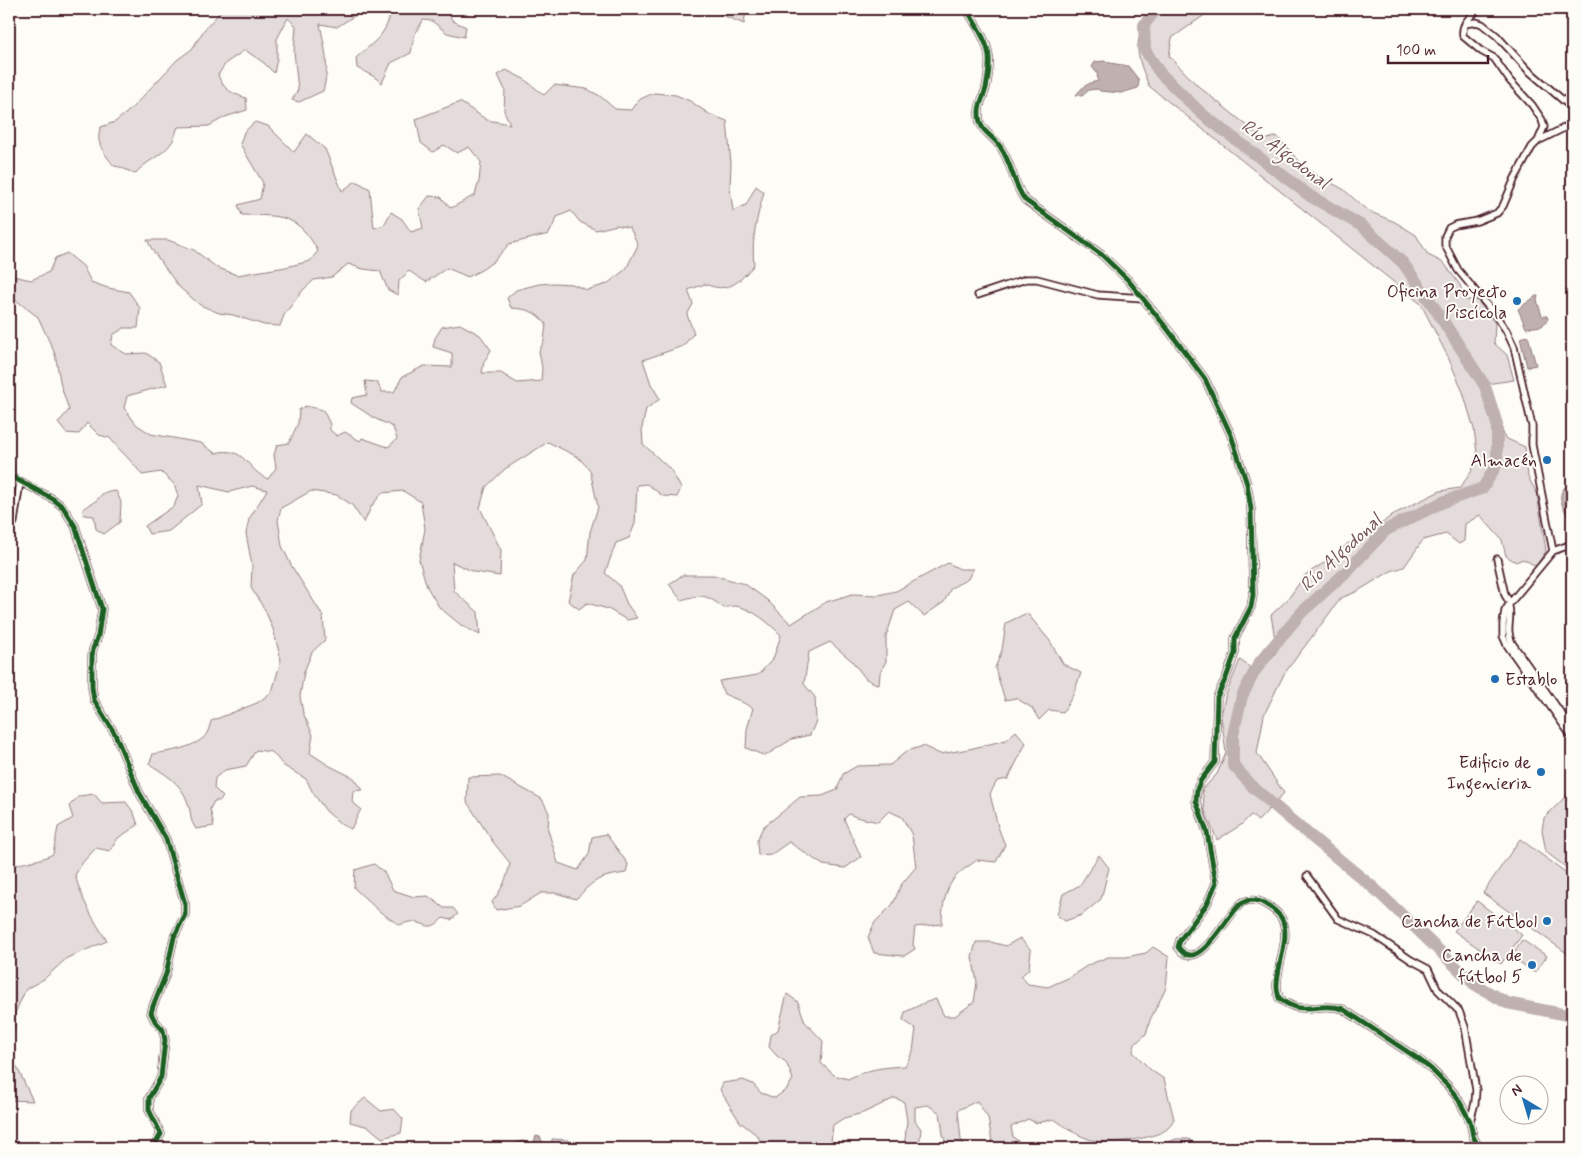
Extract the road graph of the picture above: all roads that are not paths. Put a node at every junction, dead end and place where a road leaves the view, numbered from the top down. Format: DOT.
graph roads {
  1 [pos="967,9"];
  2 [pos="1478,9"];
  3 [pos="1464,24"];
  4 [pos="1572,108"];
  5 [pos="1572,124"];
  6 [pos="1538,141"];
  7 [pos="978,295"];
  8 [pos="1143,298"];
  9 [pos="9,465"];
  10 [pos="20,482"];
  11 [pos="9,530"];
  12 [pos="1572,544"];
  13 [pos="1553,551"];
  14 [pos="1497,559"];
  15 [pos="1509,605"];
  16 [pos="1572,729"];
  17 [pos="1572,737"];
  18 [pos="1307,876"];
  19 [pos="1470,1121"];
  20 [pos="153,1148"];
  21 [pos="1479,1148"];
  1 -- 8 [label="street"];
  2 -- 3 [label="street"];
  3 -- 4 [label="street"];
  3 -- 6 [label="street"];
  5 -- 6 [label="street"];
  6 -- 13 [label="street"];
  7 -- 8 [label="street"];
  8 -- 19 [label="street"];
  9 -- 10 [label="street"];
  10 -- 11 [label="street"];
  10 -- 20 [label="street"];
  12 -- 13 [label="street"];
  13 -- 15 [label="street"];
  14 -- 15 [label="street"];
  15 -- 16 [label="street"];
  15 -- 17 [label="street"];
  18 -- 19 [label="street"];
  19 -- 21 [label="street"];
}
